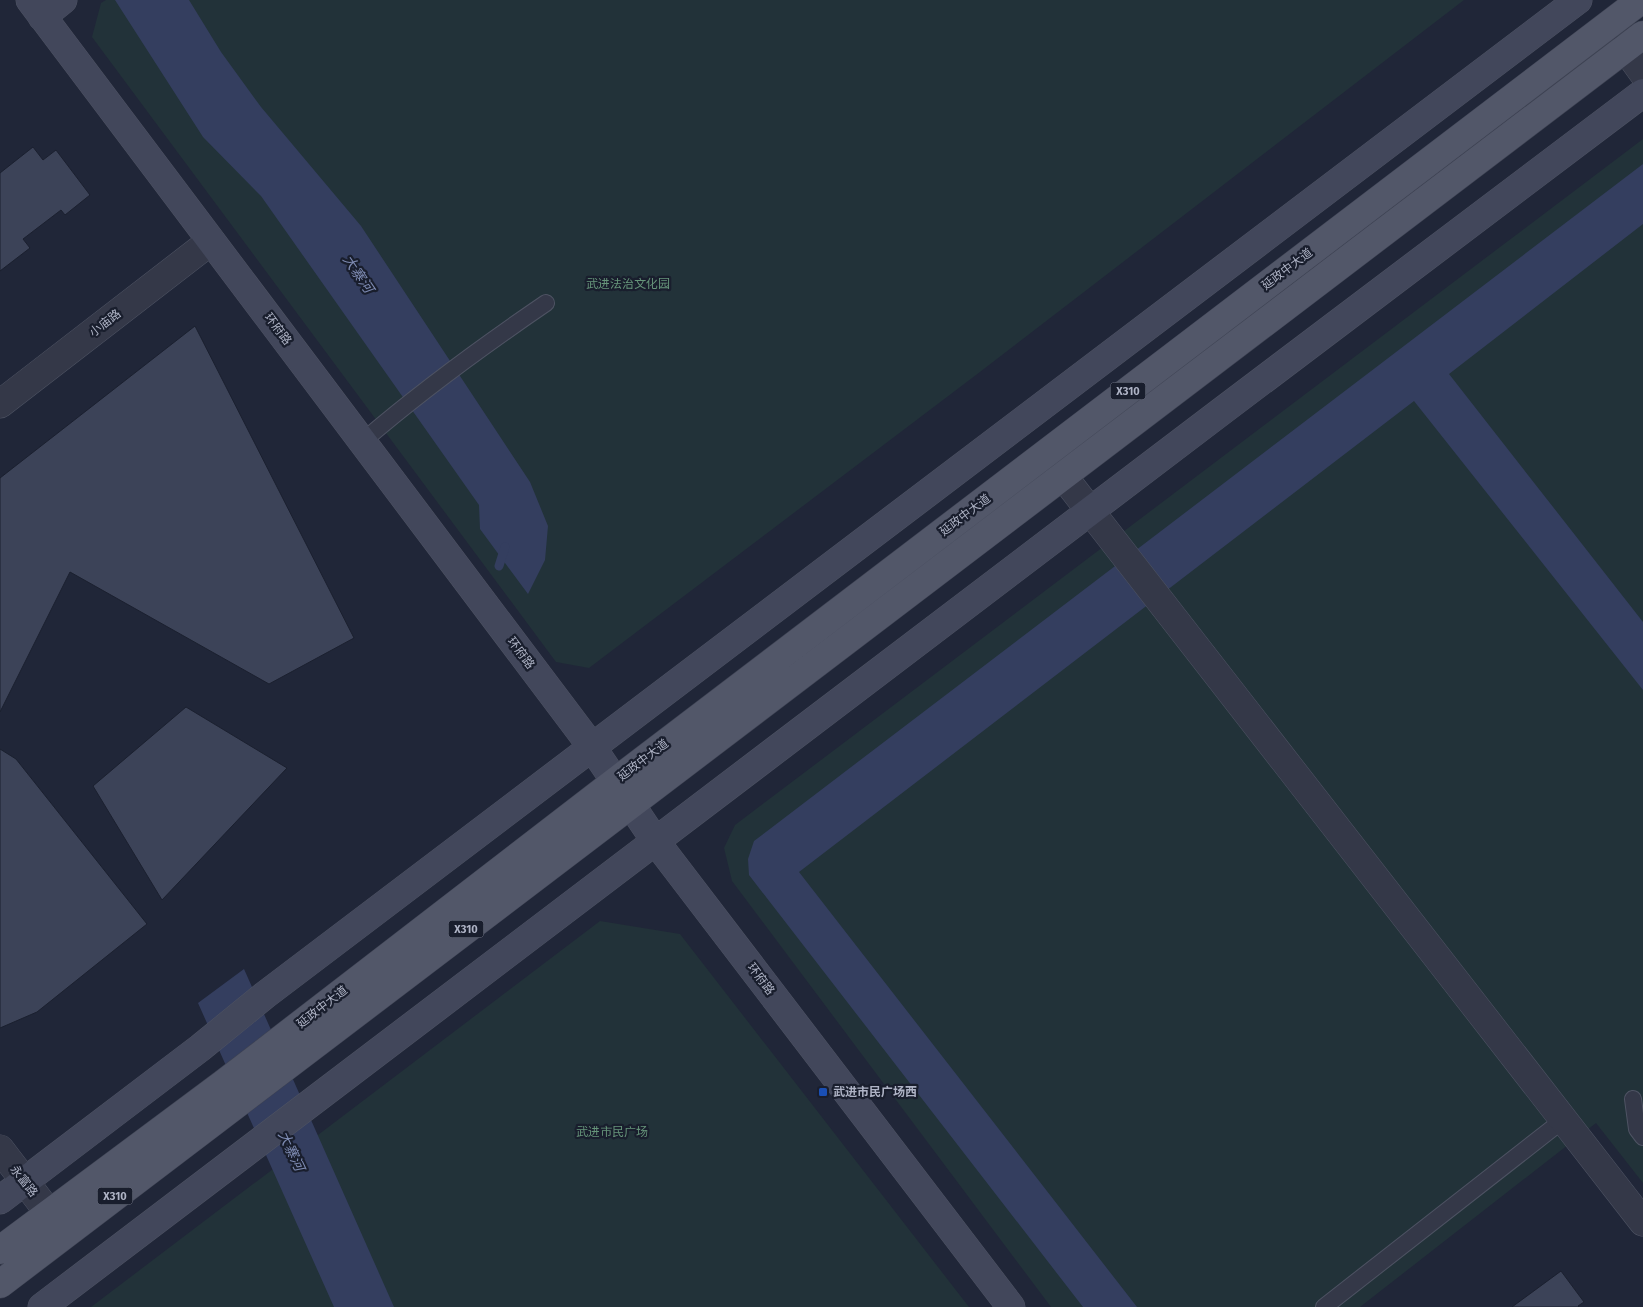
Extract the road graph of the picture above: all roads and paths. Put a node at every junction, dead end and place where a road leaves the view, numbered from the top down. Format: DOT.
graph roads {
  1 [pos="1578,0"];
  2 [pos="1641,0"];
  3 [pos="45,6"];
  4 [pos="1634,42"];
  5 [pos="1643,73"];
  6 [pos="1643,92"];
  7 [pos="211,241"];
  8 [pos="546,303"];
  9 [pos="0,404"];
  10 [pos="362,442"];
  11 [pos="1063,476"];
  12 [pos="1090,510"];
  13 [pos="592,747"];
  14 [pos="616,781"];
  15 [pos="630,804"];
  16 [pos="656,842"];
  17 [pos="296,1042"];
  18 [pos="227,1096"];
  19 [pos="1633,1099"];
  20 [pos="1563,1120"];
  21 [pos="1643,1137"];
  22 [pos="0,1149"];
  23 [pos="25,1181"];
  24 [pos="0,1200"];
  25 [pos="49,1213"];
  26 [pos="1643,1222"];
  27 [pos="0,1250"];
  28 [pos="0,1284"];
  29 [pos="42,1307"];
  30 [pos="1011,1307"];
  31 [pos="1324,1307"];
  1 -- 13 [label="street"];
  2 -- 14 [label="main road, 延政中大道 / X310"];
  3 -- 7 [label="street, 环府路"];
  4 -- 5 [label="street"];
  4 -- 11 [label="main road, 延政中大道 / X310"];
  6 -- 12 [label="street"];
  7 -- 9 [label="street, 小庙路"];
  7 -- 10 [label="street, 环府路"];
  8 -- 10 [label="lane"];
  10 -- 13 [label="street, 环府路"];
  11 -- 12 [label="street"];
  11 -- 15 [label="main road, 延政中大道 / X310"];
  12 -- 16 [label="street"];
  12 -- 20 [label="street"];
  13 -- 14 [label="street, 环府路"];
  13 -- 23 [label="street"];
  14 -- 15 [label="street, 环府路"];
  14 -- 17 [label="main road, 延政中大道 / X310"];
  15 -- 16 [label="street, 环府路"];
  15 -- 17 [label="main road, 延政中大道 / X310"];
  16 -- 29 [label="street"];
  16 -- 30 [label="street, 环府路"];
  17 -- 18 [label="main road, X310"];
  18 -- 25 [label="main road, X310"];
  18 -- 28 [label="main road, X310"];
  19 -- 21 [label="lane"];
  20 -- 26 [label="street"];
  20 -- 31 [label="lane"];
  22 -- 23 [label="street, 永富路"];
  23 -- 24 [label="street"];
  23 -- 25 [label="street, 永富路"];
  25 -- 27 [label="main road, X310"];
}
